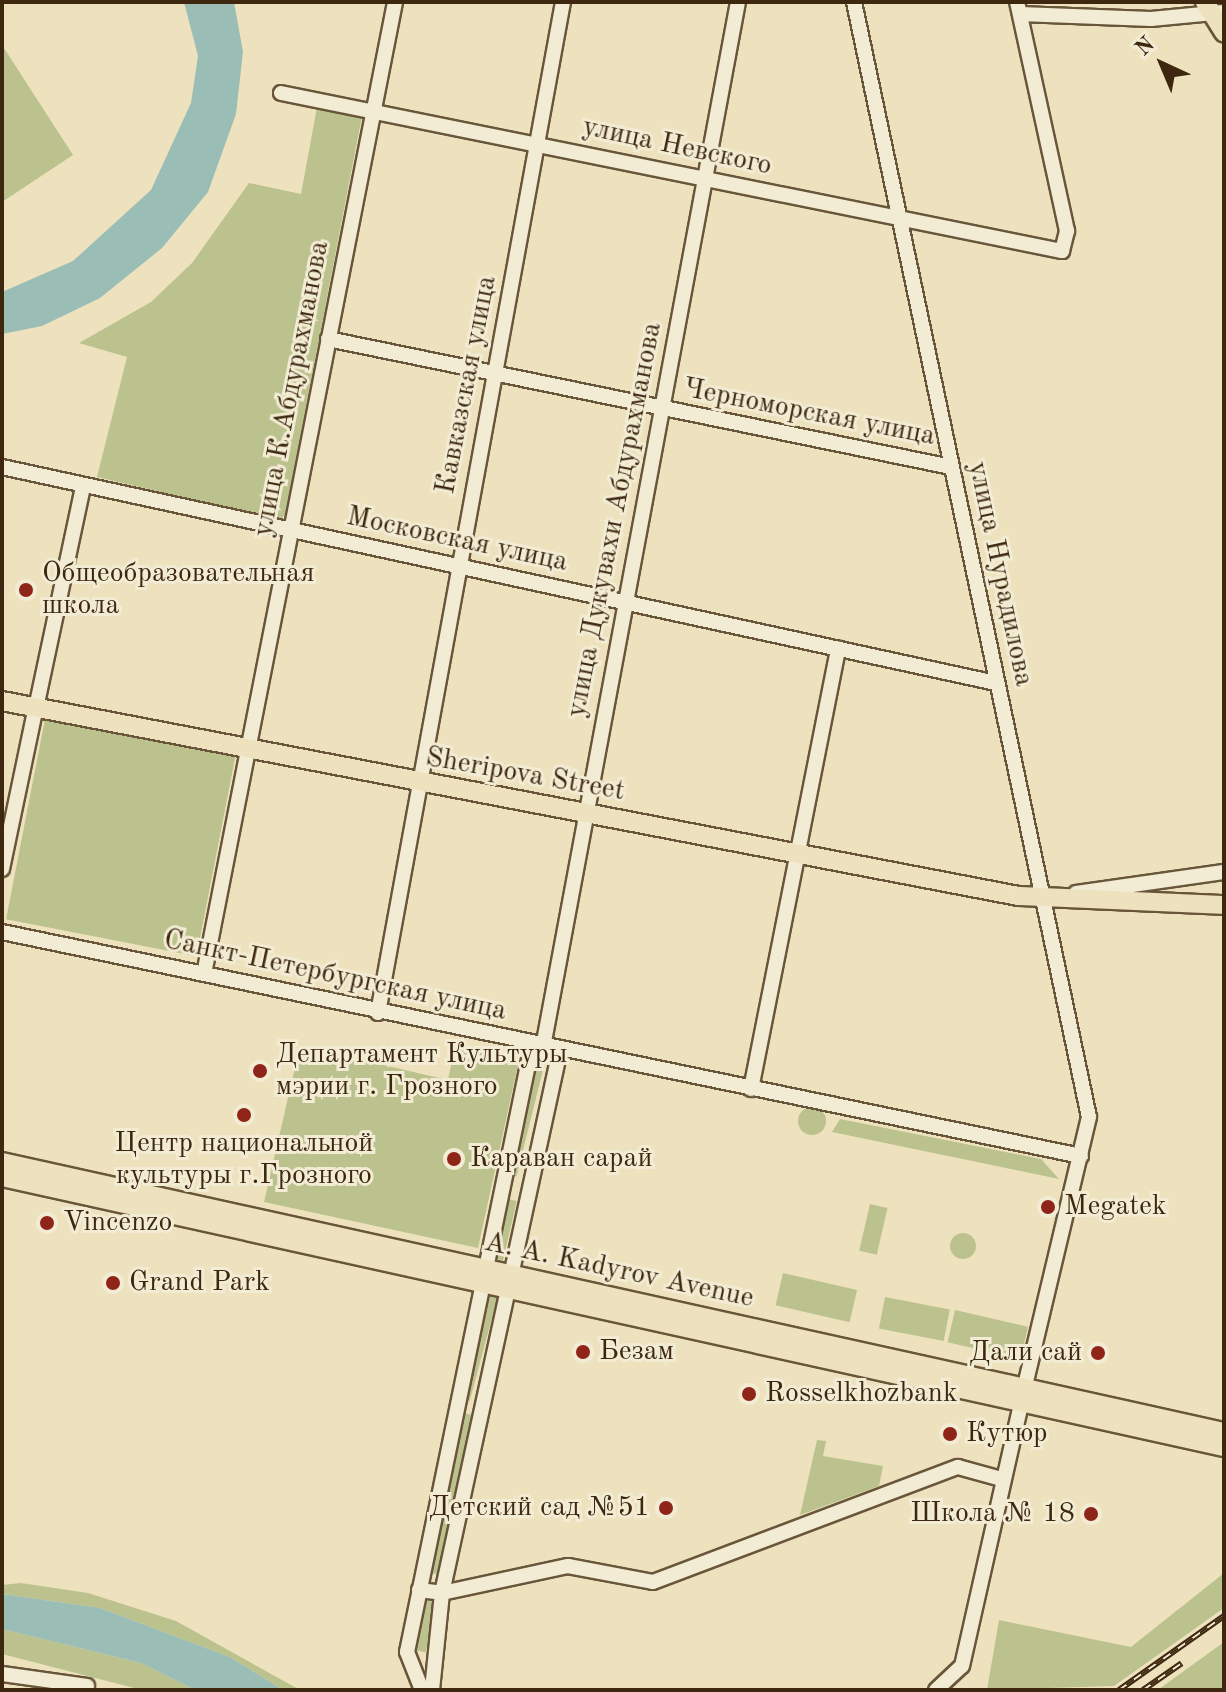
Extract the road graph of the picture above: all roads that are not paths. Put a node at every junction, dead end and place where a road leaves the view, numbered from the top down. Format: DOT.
graph roads {
  1 [pos="395,2"];
  2 [pos="563,2"];
  3 [pos="738,2"];
  4 [pos="854,2"];
  5 [pos="1018,8"];
  6 [pos="1214,9"];
  7 [pos="1224,32"];
  8 [pos="281,93"];
  9 [pos="373,112"];
  10 [pos="539,145"];
  11 [pos="707,181"];
  12 [pos="900,218"];
  13 [pos="328,339"];
  14 [pos="494,377"];
  15 [pos="661,411"];
  16 [pos="2,467"];
  17 [pos="951,467"];
  18 [pos="83,486"];
  19 [pos="291,532"];
  20 [pos="460,564"];
  21 [pos="626,604"];
  22 [pos="838,649"];
  23 [pos="996,683"];
  24 [pos="2,701"];
  25 [pos="35,712"];
  26 [pos="246,750"];
  27 [pos="417,784"];
  28 [pos="586,814"];
  29 [pos="797,855"];
  30 [pos="2,869"];
  31 [pos="1224,872"];
  32 [pos="1040,898"];
  33 [pos="1224,905"];
  34 [pos="2,932"];
  35 [pos="204,974"];
  36 [pos="378,1013"];
  37 [pos="538,1046"];
  38 [pos="560,1050"];
  39 [pos="751,1089"];
  40 [pos="1081,1156"];
  41 [pos="2,1162"];
  42 [pos="2,1177"];
  43 [pos="506,1181"];
  44 [pos="531,1186"];
  45 [pos="485,1278"];
  46 [pos="510,1284"];
  47 [pos="1023,1397"];
  48 [pos="458,1404"];
  49 [pos="485,1411"];
  50 [pos="1224,1432"];
  51 [pos="1224,1447"];
  52 [pos="1002,1479"];
  53 [pos="419,1590"];
  54 [pos="442,1593"];
  55 [pos="407,1652"];
  56 [pos="430,1662"];
  57 [pos="2,1674"];
  58 [pos="87,1686"];
  59 [pos="422,1690"];
  60 [pos="432,1690"];
  61 [pos="936,1690"];
  1 -- 9 [label="street, улица К.Абдурахманова"];
  2 -- 10 [label="street, Кавказская улица"];
  3 -- 11 [label="street, улица Дукувахи Абдурахманова"];
  4 -- 12 [label="street, улица Нурадилова"];
  5 -- 6 [label="street"];
  5 -- 12 [label="street, улица Невского"];
  6 -- 7 [label="main road"];
  8 -- 9 [label="street, улица Невского"];
  9 -- 10 [label="street, улица Невского"];
  9 -- 13 [label="street, улица К.Абдурахманова"];
  10 -- 11 [label="street, улица Невского"];
  10 -- 14 [label="street, Кавказская улица"];
  11 -- 12 [label="street, улица Невского"];
  11 -- 15 [label="street, улица Дукувахи Абдурахманова"];
  12 -- 17 [label="street, улица Нурадилова"];
  13 -- 14 [label="street, Черноморская улица"];
  13 -- 19 [label="street, улица К.Абдурахманова"];
  14 -- 15 [label="street, Черноморская улица"];
  14 -- 20 [label="street, Кавказская улица"];
  15 -- 17 [label="street, Черноморская улица"];
  15 -- 21 [label="street, улица Дукувахи Абдурахманова"];
  16 -- 18 [label="street, Московская улица"];
  17 -- 23 [label="street, улица Нурадилова"];
  18 -- 19 [label="street, Московская улица"];
  18 -- 25 [label="street"];
  19 -- 20 [label="street, Московская улица"];
  19 -- 26 [label="street, улица К.Абдурахманова"];
  20 -- 21 [label="street, Московская улица"];
  20 -- 27 [label="street, Кавказская улица"];
  21 -- 22 [label="street, Московская улица"];
  21 -- 28 [label="street, улица Дукувахи Абдурахманова"];
  22 -- 23 [label="street, Московская улица"];
  22 -- 29 [label="street"];
  23 -- 32 [label="street, улица Нурадилова"];
  24 -- 25 [label="main road, Sheripova Street"];
  25 -- 26 [label="main road, Sheripova Street"];
  25 -- 30 [label="street"];
  26 -- 27 [label="main road, Sheripova Street"];
  26 -- 35 [label="street, улица К.Абдурахманова"];
  27 -- 28 [label="main road, Sheripova Street"];
  27 -- 36 [label="street, Кавказская улица"];
  28 -- 29 [label="main road, Sheripova Street"];
  28 -- 37 [label="street, улица Дукувахи Абдурахманова"];
  29 -- 32 [label="main road, Sheripova Street"];
  29 -- 39 [label="street"];
  31 -- 32 [label="street"];
  32 -- 33 [label="main road, Sheripova Street"];
  32 -- 40 [label="street, улица Нурадилова"];
  34 -- 35 [label="street, Санкт-Петербургская улица"];
  35 -- 36 [label="street, Санкт-Петербургская улица"];
  36 -- 37 [label="street, Санкт-Петербургская улица"];
  37 -- 38 [label="street, Санкт-Петербургская улица"];
  37 -- 43 [label="street, улица Дукувахи Абдурахманова"];
  38 -- 39 [label="street, Санкт-Петербургская улица"];
  38 -- 44 [label="street"];
  39 -- 40 [label="street, Санкт-Петербургская улица"];
  40 -- 47 [label="street, улица Нурадилова"];
  41 -- 45 [label="main road, A. A. Kadyrov Avenue"];
  42 -- 45 [label="main road, A. A. Kadyrov Avenue"];
  43 -- 44 [label="street"];
  43 -- 45 [label="street, улица Дукувахи Абдурахманова"];
  44 -- 46 [label="street"];
  45 -- 46 [label="main road, A. A. Kadyrov Avenue"];
  45 -- 48 [label="street, улица Дукувахи Абдурахманова"];
  46 -- 47 [label="main road, A. A. Kadyrov Avenue"];
  46 -- 49 [label="street"];
  47 -- 50 [label="main road, A. A. Kadyrov Avenue"];
  47 -- 51 [label="main road, A. A. Kadyrov Avenue"];
  47 -- 52 [label="street, улица Нурадилова"];
  48 -- 49 [label="street"];
  48 -- 53 [label="street, улица Дукувахи Абдурахманова"];
  49 -- 54 [label="street"];
  52 -- 54 [label="street"];
  52 -- 61 [label="street, улица Нурадилова"];
  53 -- 54 [label="street"];
  53 -- 55 [label="street, улица Дукувахи Абдурахманова"];
  54 -- 56 [label="street"];
  55 -- 56 [label="street"];
  55 -- 59 [label="street"];
  56 -- 60 [label="street"];
  57 -- 58 [label="street"];
}
